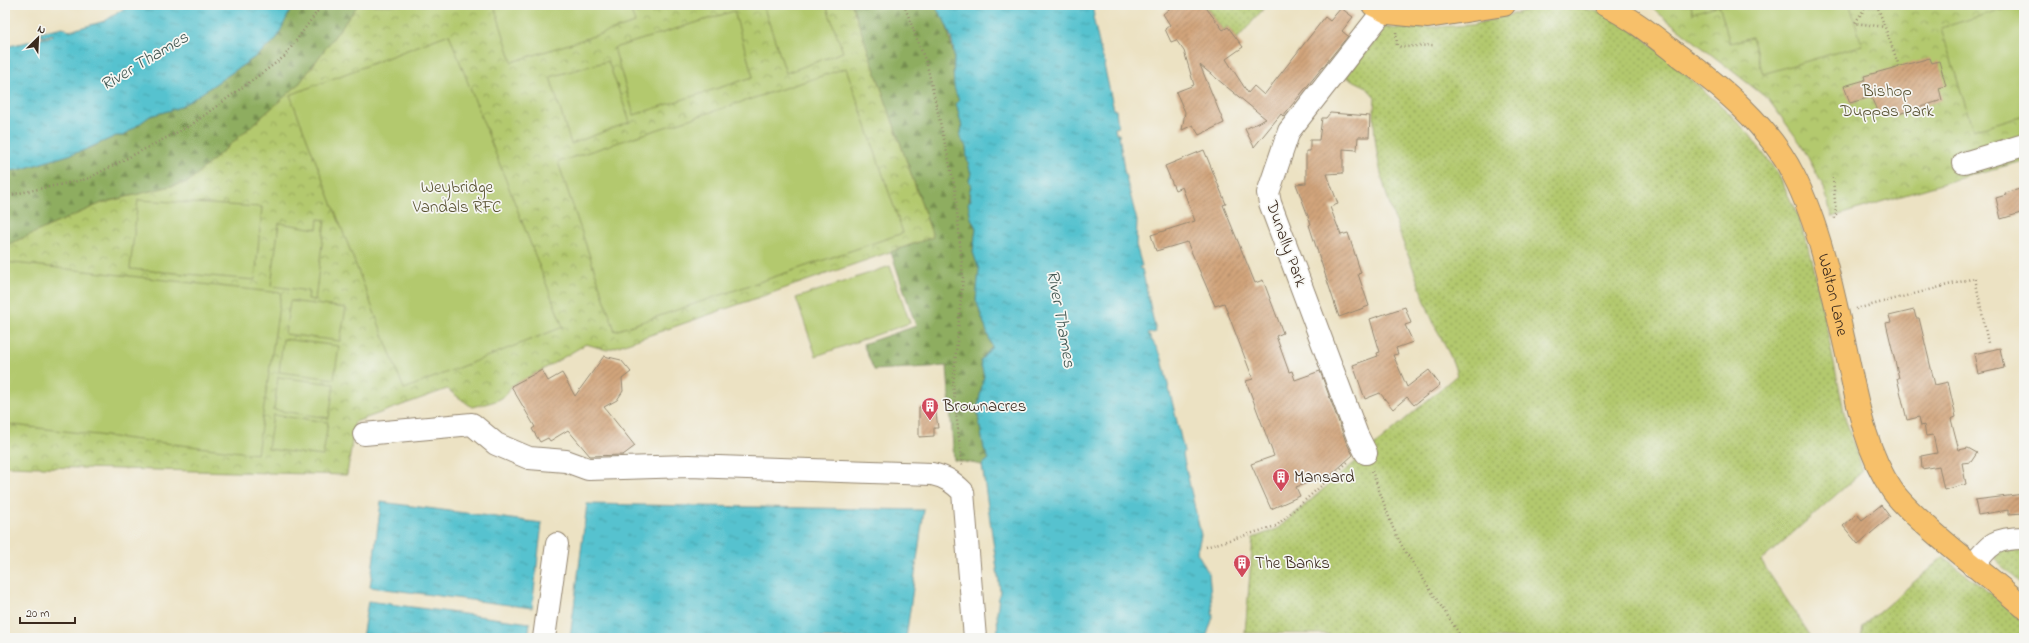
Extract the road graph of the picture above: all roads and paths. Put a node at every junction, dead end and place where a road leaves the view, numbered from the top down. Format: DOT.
graph roads {
  1 [pos="322,5"];
  2 [pos="904,5"];
  3 [pos="1504,5"];
  4 [pos="1605,5"];
  5 [pos="1867,5"];
  6 [pos="1877,5"];
  7 [pos="1384,10"];
  8 [pos="1885,27"];
  9 [pos="1434,45"];
  10 [pos="1899,66"];
  11 [pos="2024,145"];
  12 [pos="1964,162"];
  13 [pos="1833,178"];
  14 [pos="5,196"];
  15 [pos="1832,227"];
  16 [pos="1838,314"];
  17 [pos="1988,343"];
  18 [pos="364,434"];
  19 [pos="1365,451"];
  20 [pos="963,492"];
  21 [pos="2024,538"];
  22 [pos="557,544"];
  23 [pos="1206,547"];
  24 [pos="1973,566"];
  25 [pos="2024,607"];
  26 [pos="544,638"];
  27 [pos="975,638"];
  28 [pos="1462,638"];
  1 -- 14 [label="path"];
  2 -- 20 [label="path"];
  3 -- 7 [label="main road"];
  4 -- 16 [label="main road, Walton Lane"];
  5 -- 8 [label="path"];
  6 -- 8 [label="path"];
  7 -- 9 [label="path"];
  7 -- 19 [label="street, Dunally Park"];
  8 -- 10 [label="path"];
  11 -- 12 [label="street"];
  13 -- 15 [label="path"];
  16 -- 17 [label="path"];
  16 -- 24 [label="main road, Walton Lane"];
  18 -- 20 [label="street"];
  19 -- 23 [label="path"];
  19 -- 28 [label="path"];
  20 -- 27 [label="street"];
  21 -- 24 [label="street"];
  22 -- 26 [label="street"];
  24 -- 25 [label="main road, Walton Lane"];
}
